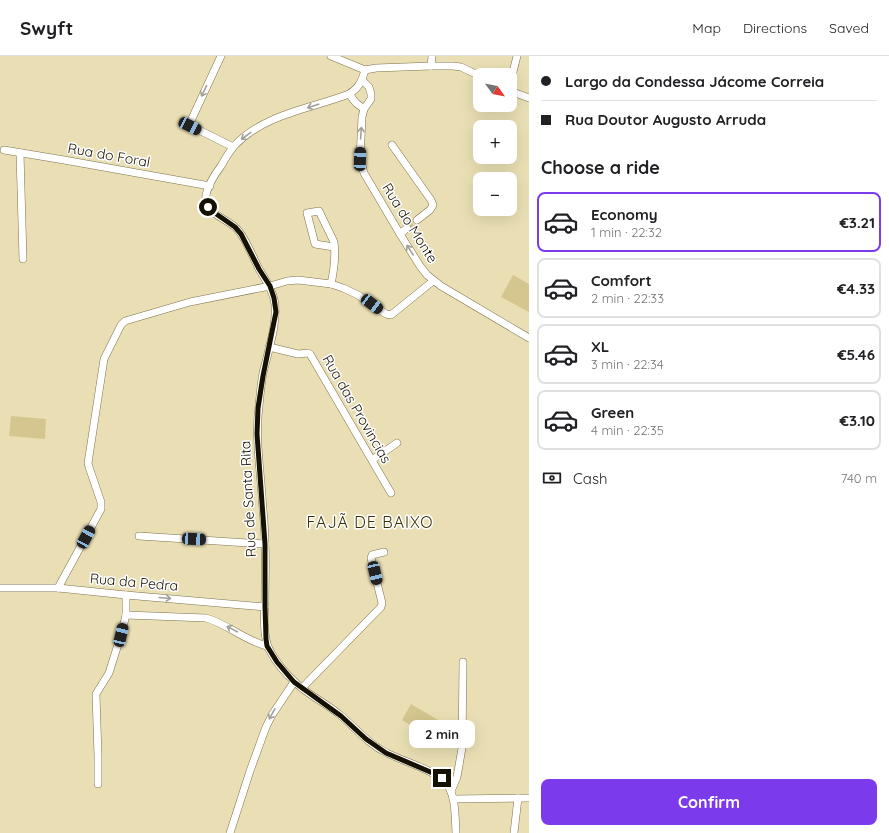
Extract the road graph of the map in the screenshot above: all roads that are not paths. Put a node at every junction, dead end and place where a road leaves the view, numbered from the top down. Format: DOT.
graph roads {
  1 [pos="221,56"];
  2 [pos="331,56"];
  3 [pos="432,56"];
  4 [pos="517,56"];
  5 [pos="431,66"];
  6 [pos="514,68"];
  7 [pos="365,70"];
  8 [pos="473,73"];
  9 [pos="362,80"];
  10 [pos="350,94"];
  11 [pos="517,94"];
  12 [pos="529,98"];
  13 [pos="364,109"];
  14 [pos="392,145"];
  15 [pos="232,148"];
  16 [pos="4,150"];
  17 [pos="20,154"];
  18 [pos="210,186"];
  19 [pos="417,220"];
  20 [pos="407,228"];
  21 [pos="400,234"];
  22 [pos="334,247"];
  23 [pos="23,260"];
  24 [pos="433,281"];
  25 [pos="331,284"];
  26 [pos="270,286"];
  27 [pos="529,338"];
  28 [pos="269,348"];
  29 [pos="397,443"];
  30 [pos="372,460"];
  31 [pos="391,493"];
  32 [pos="139,536"];
  33 [pos="265,544"];
  34 [pos="384,552"];
  35 [pos="0,588"];
  36 [pos="58,588"];
  37 [pos="126,595"];
  38 [pos="265,606"];
  39 [pos="126,615"];
  40 [pos="267,646"];
  41 [pos="463,662"];
  42 [pos="294,682"];
  43 [pos="302,688"];
  44 [pos="98,784"];
  45 [pos="451,791"];
  46 [pos="518,798"];
  47 [pos="529,798"];
  48 [pos="454,799"];
  49 [pos="230,833"];
  50 [pos="456,833"];
  51 [pos="514,833"];
  1 -- 15 [label="street, one-way"];
  2 -- 7 [label="street"];
  3 -- 5 [label="street"];
  4 -- 6 [label="street"];
  5 -- 7 [label="street"];
  5 -- 8 [label="street"];
  7 -- 9 [label="street"];
  9 -- 10 [label="street"];
  9 -- 13 [label="street, Rua do Monte"];
  10 -- 13 [label="street"];
  10 -- 15 [label="street, one-way"];
  11 -- 12 [label="street"];
  21 -- 13 [label="street, Rua do Monte, one-way"];
  14 -- 19 [label="street"];
  15 -- 18 [label="street"];
  16 -- 17 [label="street, Rua do Foral"];
  17 -- 18 [label="street, Rua do Foral"];
  17 -- 23 [label="street"];
  18 -- 26 [label="street, Rua de Santa Rita"];
  20 -- 21 [label="street"];
  24 -- 21 [label="street, Rua do Monte, one-way"];
  22 -- 22 [label="street"];
  22 -- 25 [label="street"];
  24 -- 25 [label="street"];
  24 -- 27 [label="street, Rua do Monte"];
  25 -- 26 [label="street"];
  26 -- 28 [label="street, Rua de Santa Rita"];
  26 -- 36 [label="street"];
  28 -- 30 [label="street, Rua das Provincias"];
  28 -- 33 [label="street, Rua de Santa Rita"];
  29 -- 30 [label="street"];
  30 -- 31 [label="street, Rua das Provincias"];
  32 -- 33 [label="street"];
  33 -- 38 [label="street, Rua de Santa Rita"];
  34 -- 43 [label="street"];
  35 -- 36 [label="street, Rua da Pedra"];
  36 -- 37 [label="street, Rua da Pedra"];
  37 -- 38 [label="street, Rua da Pedra, one-way"];
  37 -- 39 [label="street"];
  38 -- 40 [label="street, Rua de Santa Rita"];
  40 -- 39 [label="street, one-way"];
  39 -- 44 [label="street"];
  40 -- 42 [label="street, Rua de Santa Rita"];
  41 -- 45 [label="street"];
  42 -- 43 [label="street, Rua de Santa Rita"];
  42 -- 49 [label="street, one-way"];
  43 -- 45 [label="street, Rua de Santa Rita"];
  45 -- 48 [label="street"];
  46 -- 47 [label="street"];
  46 -- 48 [label="street"];
  46 -- 51 [label="street"];
  48 -- 50 [label="street"];
}
